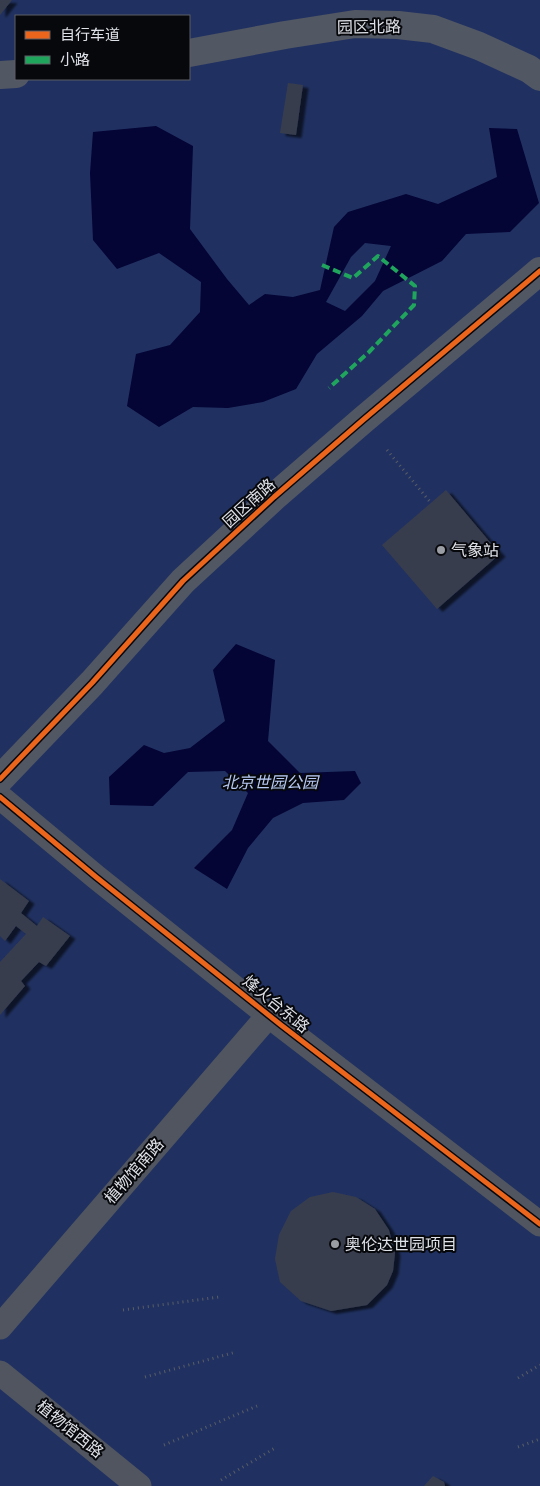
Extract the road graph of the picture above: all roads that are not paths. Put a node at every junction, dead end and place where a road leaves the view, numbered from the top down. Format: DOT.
graph roads {
  1 [pos="190,53"];
  2 [pos="15,74"];
  3 [pos="0,75"];
  4 [pos="540,77"];
  5 [pos="540,271"];
  6 [pos="0,779"];
  7 [pos="0,797"];
  8 [pos="269,1015"];
  9 [pos="540,1224"];
  10 [pos="0,1326"];
  11 [pos="0,1373"];
  12 [pos="139,1486"];
  1 -- 4 [label="street, 园区北路"];
  2 -- 3 [label="street"];
  5 -- 6 [label="street, 园区南路"];
  7 -- 8 [label="street, 烽火台东路"];
  8 -- 9 [label="street, 烽火台东路"];
  8 -- 10 [label="street, 植物馆南路"];
  11 -- 12 [label="street, 植物馆西路"];
}
